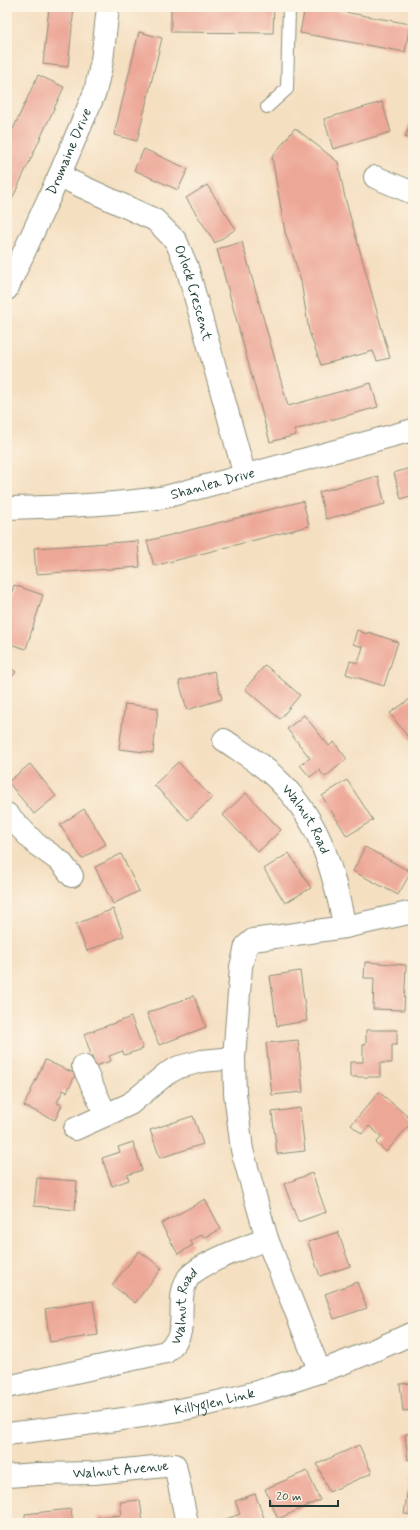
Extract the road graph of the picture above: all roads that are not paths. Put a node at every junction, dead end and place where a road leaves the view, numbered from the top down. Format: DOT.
graph roads {
  1 [pos="108,7"];
  2 [pos="289,7"];
  3 [pos="267,107"];
  4 [pos="59,176"];
  5 [pos="375,176"];
  6 [pos="413,193"];
  7 [pos="7,289"];
  8 [pos="413,430"];
  9 [pos="245,476"];
  10 [pos="7,508"];
  11 [pos="224,740"];
  12 [pos="7,814"];
  13 [pos="72,876"];
  14 [pos="413,912"];
  15 [pos="345,927"];
  16 [pos="234,1058"];
  17 [pos="83,1066"];
  18 [pos="106,1115"];
  19 [pos="75,1129"];
  20 [pos="268,1239"];
  21 [pos="413,1333"];
  22 [pos="320,1372"];
  23 [pos="7,1387"];
  24 [pos="7,1434"];
  25 [pos="7,1476"];
  26 [pos="187,1523"];
  1 -- 4 [label="street, Dromaine Drive"];
  2 -- 3 [label="lane"];
  4 -- 7 [label="street, Dromaine Drive"];
  4 -- 9 [label="street, Orlock Crescent"];
  5 -- 6 [label="street"];
  8 -- 9 [label="street, Shanlea Drive"];
  9 -- 10 [label="street, Shanlea Drive"];
  11 -- 15 [label="street, Walnut Road"];
  12 -- 13 [label="street"];
  14 -- 15 [label="street"];
  15 -- 16 [label="street"];
  16 -- 18 [label="street"];
  16 -- 20 [label="street"];
  17 -- 18 [label="street"];
  18 -- 19 [label="street"];
  20 -- 22 [label="street"];
  20 -- 23 [label="street, Walnut Road"];
  21 -- 22 [label="street, Killyglen Link"];
  22 -- 24 [label="street, Killyglen Link"];
  25 -- 26 [label="street, Walnut Avenue"];
}
